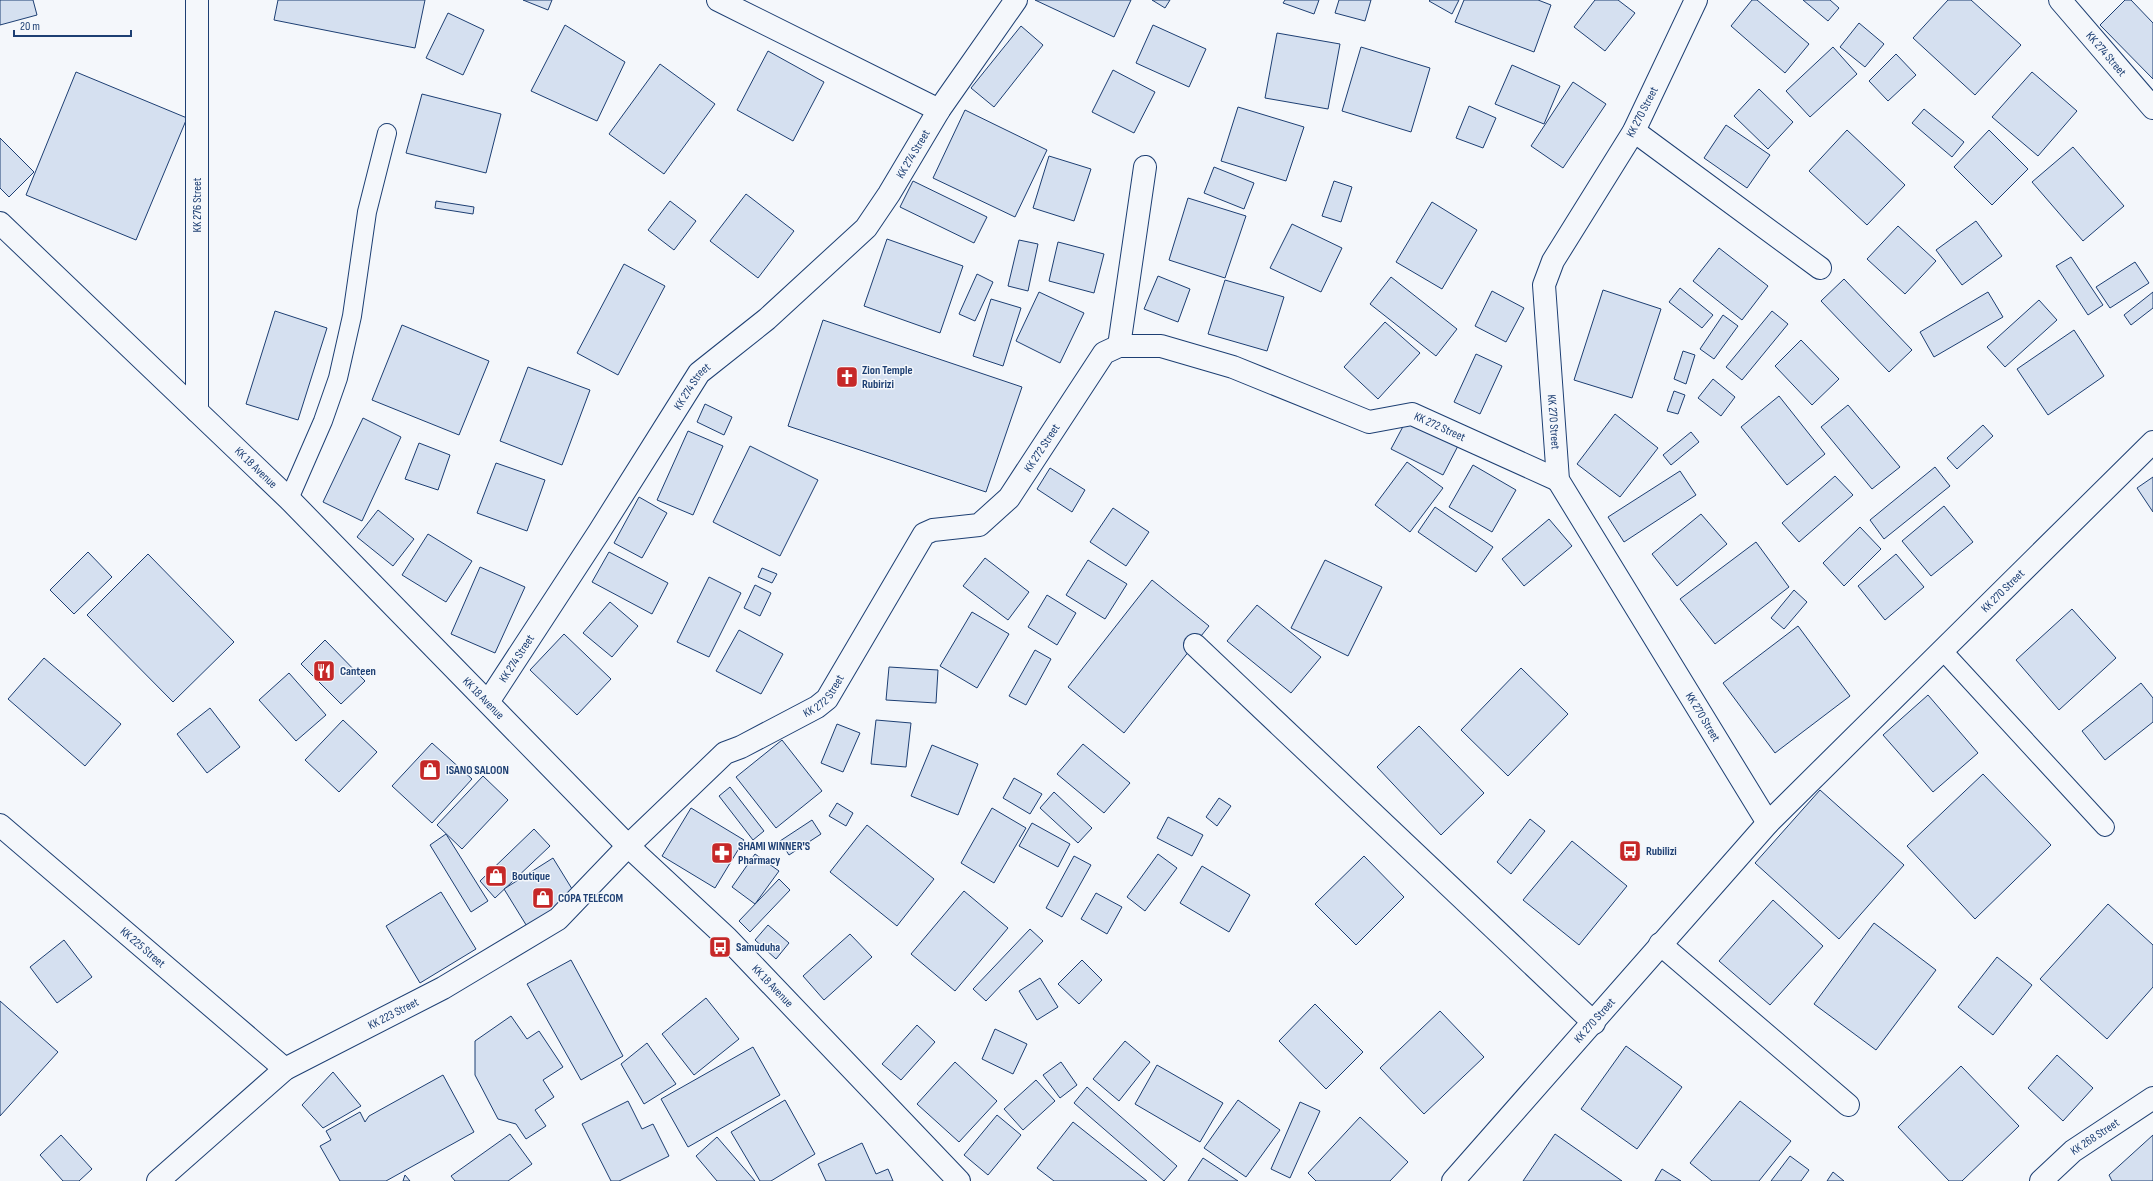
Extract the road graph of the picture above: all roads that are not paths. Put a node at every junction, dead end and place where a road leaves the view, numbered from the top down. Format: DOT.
graph roads {
  1 [pos="197,0"];
  2 [pos="718,0"];
  3 [pos="1016,0"];
  4 [pos="1696,0"];
  5 [pos="2060,0"];
  6 [pos="2153,108"];
  7 [pos="940,110"];
  8 [pos="1634,131"];
  9 [pos="387,133"];
  10 [pos="1145,167"];
  11 [pos="0,223"];
  12 [pos="1820,268"];
  13 [pos="1120,346"];
  14 [pos="197,411"];
  15 [pos="2153,442"];
  16 [pos="1558,480"];
  17 [pos="289,499"];
  18 [pos="1195,645"];
  19 [pos="1943,651"];
  20 [pos="488,702"];
  21 [pos="1768,823"];
  22 [pos="0,825"];
  23 [pos="2106,827"];
  24 [pos="628,846"];
  25 [pos="1660,944"];
  26 [pos="1594,1023"];
  27 [pos="285,1069"];
  28 [pos="2153,1098"];
  29 [pos="1848,1105"];
  30 [pos="158,1181"];
  31 [pos="959,1181"];
  32 [pos="1453,1181"];
  33 [pos="2041,1181"];
  1 -- 14 [label="street, KK 276 Street"];
  2 -- 7 [label="street"];
  3 -- 7 [label="street, KK 274 Street"];
  4 -- 8 [label="street, KK 270 Street"];
  5 -- 6 [label="street, KK 274 Street"];
  7 -- 20 [label="street, KK 274 Street"];
  8 -- 12 [label="street"];
  8 -- 16 [label="street, KK 270 Street"];
  9 -- 17 [label="lane"];
  10 -- 13 [label="street"];
  11 -- 14 [label="street, KK 18 Avenue"];
  13 -- 16 [label="street, KK 272 Street"];
  13 -- 24 [label="street, KK 272 Street"];
  14 -- 17 [label="street, KK 18 Avenue"];
  15 -- 19 [label="street, KK 270 Street"];
  16 -- 21 [label="street, KK 270 Street"];
  17 -- 20 [label="street, KK 18 Avenue"];
  18 -- 26 [label="street"];
  19 -- 21 [label="street, KK 270 Street"];
  19 -- 23 [label="lane"];
  20 -- 24 [label="street, KK 18 Avenue"];
  21 -- 25 [label="street, KK 270 Street"];
  22 -- 27 [label="street, KK 225 Street"];
  24 -- 27 [label="street, KK 223 Street"];
  24 -- 31 [label="street, KK 18 Avenue"];
  25 -- 26 [label="street, KK 270 Street"];
  25 -- 29 [label="street"];
  26 -- 32 [label="street, KK 270 Street"];
  27 -- 30 [label="street, KK 223 Street"];
  28 -- 33 [label="street, KK 268 Street"];
}
